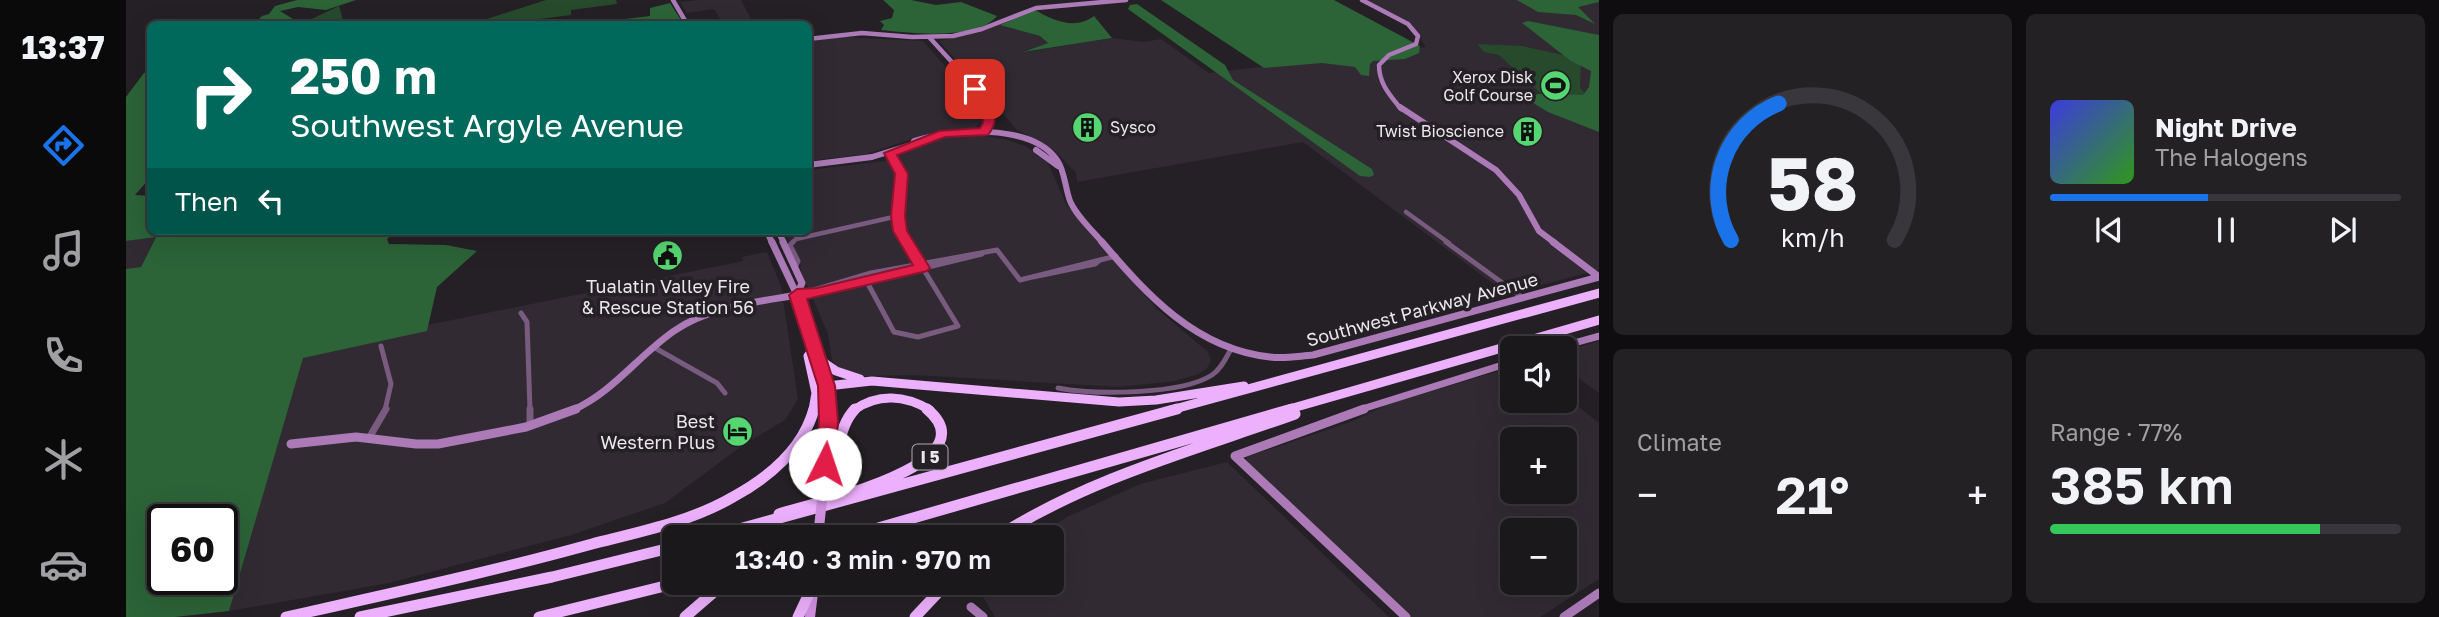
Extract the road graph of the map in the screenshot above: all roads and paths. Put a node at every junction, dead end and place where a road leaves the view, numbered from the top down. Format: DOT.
graph roads {
  1 [pos="673,0"];
  2 [pos="1126,0"];
  3 [pos="1362,0"];
  4 [pos="685,21"];
  5 [pos="929,37"];
  6 [pos="812,39"];
  7 [pos="984,132"];
  8 [pos="890,153"];
  9 [pos="812,164"];
  10 [pos="1406,212"];
  11 [pos="898,216"];
  12 [pos="769,235"];
  13 [pos="780,235"];
  14 [pos="1116,256"];
  15 [pos="920,265"];
  16 [pos="795,268"];
  17 [pos="1599,277"];
  18 [pos="867,282"];
  19 [pos="1599,293"];
  20 [pos="797,295"];
  21 [pos="1523,298"];
  22 [pos="521,313"];
  23 [pos="1599,320"];
  24 [pos="1599,336"];
  25 [pos="1577,342"];
  26 [pos="381,346"];
  27 [pos="816,346"];
  28 [pos="655,348"];
  29 [pos="1231,349"];
  30 [pos="820,360"];
  31 [pos="1500,366"];
  32 [pos="1283,380"];
  33 [pos="872,381"];
  34 [pos="827,386"];
  35 [pos="1058,388"];
  36 [pos="1359,390"];
  37 [pos="725,393"];
  38 [pos="530,424"];
  39 [pos="369,438"];
  40 [pos="291,444"];
  41 [pos="824,481"];
  42 [pos="749,525"];
  43 [pos="753,525"];
  44 [pos="819,525"];
  45 [pos="891,525"];
  46 [pos="1016,525"];
  47 [pos="662,550"];
  48 [pos="662,587"];
  49 [pos="1599,593"];
  50 [pos="710,595"];
  51 [pos="808,595"];
  52 [pos="813,595"];
  53 [pos="936,595"];
  54 [pos="971,607"];
  55 [pos="286,617"];
  56 [pos="360,617"];
  57 [pos="539,617"];
  58 [pos="685,617"];
  59 [pos="798,617"];
  60 [pos="810,617"];
  61 [pos="915,617"];
  62 [pos="982,617"];
  63 [pos="1406,617"];
  64 [pos="1564,617"];
  1 -- 4 [label="street"];
  2 -- 5 [label="street"];
  3 -- 17 [label="street"];
  5 -- 6 [label="street"];
  5 -- 7 [label="street"];
  7 -- 8 [label="street"];
  7 -- 14 [label="street, Southwest Parkway Avenue"];
  8 -- 9 [label="street"];
  8 -- 11 [label="street"];
  10 -- 21 [label="street"];
  11 -- 15 [label="street"];
  11 -- 16 [label="street"];
  12 -- 20 [label="street"];
  13 -- 16 [label="street"];
  14 -- 15 [label="street"];
  14 -- 29 [label="street, Southwest Parkway Avenue"];
  15 -- 18 [label="street"];
  15 -- 18 [label="street"];
  15 -- 20 [label="street"];
  16 -- 20 [label="street"];
  17 -- 21 [label="street, Southwest Parkway Avenue"];
  18 -- 20 [label="street"];
  19 -- 32 [label="highway, I 5"];
  20 -- 27 [label="street"];
  20 -- 28 [label="street"];
  21 -- 29 [label="street, Southwest Parkway Avenue"];
  22 -- 38 [label="street"];
  23 -- 36 [label="highway"];
  24 -- 25 [label="street"];
  26 -- 39 [label="street"];
  27 -- 30 [label="street"];
  27 -- 55 [label="highway"];
  28 -- 37 [label="street"];
  28 -- 38 [label="street"];
  29 -- 35 [label="street"];
  30 -- 33 [label="highway, I 5"];
  30 -- 34 [label="street"];
  31 -- 63 [label="street"];
  32 -- 33 [label="highway, I 5"];
  32 -- 43 [label="highway, I 5"];
  33 -- 34 [label="highway, I 5"];
  34 -- 41 [label="main road"];
  36 -- 45 [label="highway"];
  36 -- 46 [label="highway"];
  38 -- 39 [label="street"];
  39 -- 40 [label="street"];
  41 -- 42 [label="highway, I 5"];
  41 -- 44 [label="main road, bridge"];
  47 -- 56 [label="highway"];
  48 -- 57 [label="highway"];
  49 -- 64 [label="street"];
  50 -- 58 [label="highway"];
  51 -- 59 [label="highway"];
  52 -- 60 [label="main road"];
  53 -- 61 [label="highway"];
  54 -- 62 [label="street"];
}
